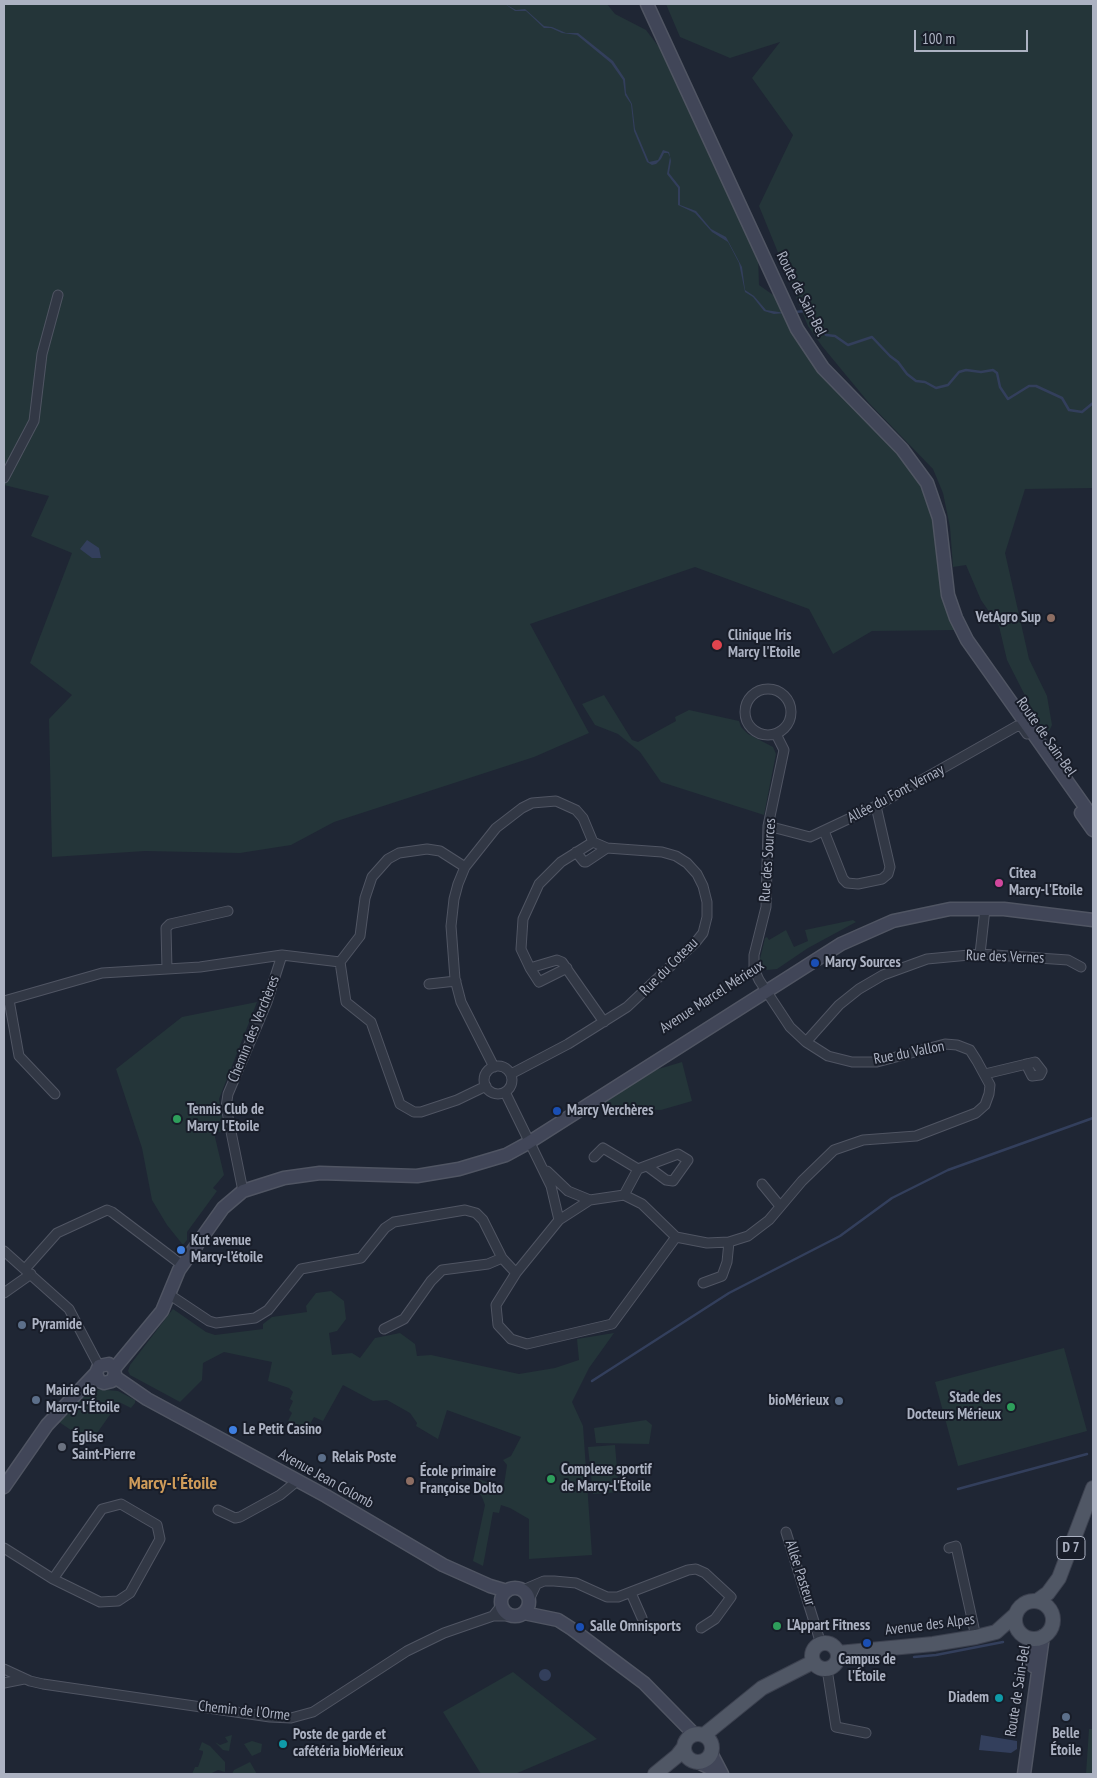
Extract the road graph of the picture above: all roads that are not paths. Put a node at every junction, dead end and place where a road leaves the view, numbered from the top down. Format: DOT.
graph roads {
  1 [pos="647,4"];
  2 [pos="58,295"];
  3 [pos="4,478"];
  4 [pos="979,660"];
  5 [pos="1017,726"];
  6 [pos="776,734"];
  7 [pos="1046,754"];
  8 [pos="876,806"];
  9 [pos="1093,818"];
  10 [pos="768,826"];
  11 [pos="1093,830"];
  12 [pos="824,831"];
  13 [pos="593,842"];
  14 [pos="607,848"];
  15 [pos="576,852"];
  16 [pos="465,867"];
  17 [pos="985,909"];
  18 [pos="228,911"];
  19 [pos="1093,913"];
  20 [pos="1093,920"];
  21 [pos="980,954"];
  22 [pos="282,955"];
  23 [pos="340,962"];
  24 [pos="1081,967"];
  25 [pos="530,968"];
  26 [pos="567,968"];
  27 [pos="167,969"];
  28 [pos="456,981"];
  29 [pos="429,984"];
  30 [pos="765,986"];
  31 [pos="6,1001"];
  32 [pos="604,1022"];
  33 [pos="806,1042"];
  34 [pos="1026,1064"];
  35 [pos="494,1067"];
  36 [pos="511,1074"];
  37 [pos="986,1074"];
  38 [pos="486,1086"];
  39 [pos="505,1092"];
  40 [pos="54,1094"];
  41 [pos="527,1139"];
  42 [pos="594,1157"];
  43 [pos="540,1164"];
  44 [pos="762,1184"];
  45 [pos="243,1191"];
  46 [pos="624,1195"];
  47 [pos="590,1200"];
  48 [pos="780,1206"];
  49 [pos="559,1220"];
  50 [pos="676,1236"];
  51 [pos="729,1242"];
  52 [pos="4,1251"];
  53 [pos="502,1258"];
  54 [pos="182,1265"];
  55 [pos="28,1272"];
  56 [pos="516,1273"];
  57 [pos="703,1283"];
  58 [pos="4,1293"];
  59 [pos="170,1295"];
  60 [pos="384,1329"];
  61 [pos="106,1373"];
  62 [pos="297,1481"];
  63 [pos="4,1487"];
  64 [pos="1093,1488"];
  65 [pos="1093,1506"];
  66 [pos="218,1510"];
  67 [pos="786,1532"];
  68 [pos="4,1548"];
  69 [pos="948,1548"];
  70 [pos="53,1579"];
  71 [pos="631,1593"];
  72 [pos="503,1599"];
  73 [pos="1037,1601"];
  74 [pos="526,1602"];
  75 [pos="1050,1611"];
  76 [pos="1015,1615"];
  77 [pos="492,1616"];
  78 [pos="510,1616"];
  79 [pos="642,1618"];
  80 [pos="702,1628"];
  81 [pos="996,1632"];
  82 [pos="1024,1635"];
  83 [pos="1043,1636"];
  84 [pos="976,1637"];
  85 [pos="821,1644"];
  86 [pos="838,1653"];
  87 [pos="813,1662"];
  88 [pos="4,1669"];
  89 [pos="828,1669"];
  90 [pos="24,1679"];
  91 [pos="4,1684"];
  92 [pos="866,1734"];
  93 [pos="697,1747"];
  94 [pos="1026,1750"];
  95 [pos="655,1774"];
  96 [pos="722,1774"];
  97 [pos="1024,1774"];
  1 -- 4 [label="main road, Route de Sain-Bel"];
  2 -- 3 [label="street"];
  4 -- 5 [label="main road, Route de Sain-Bel"];
  4 -- 7 [label="main road, Route de Sain-Bel"];
  5 -- 7 [label="street"];
  5 -- 8 [label="street, Allée du Font Vernay"];
  5 -- 11 [label="main road, Route de Sain-Bel"];
  6 -- 6 [label="street"];
  6 -- 10 [label="street, Rue des Sources"];
  7 -- 9 [label="main road, Route de Sain-Bel"];
  8 -- 12 [label="street, Allée du Font Vernay"];
  8 -- 12 [label="street"];
  10 -- 12 [label="street, Allée du Font Vernay"];
  10 -- 30 [label="street, Rue des Sources"];
  13 -- 14 [label="street, Rue du Coteau"];
  13 -- 15 [label="street"];
  13 -- 16 [label="street"];
  14 -- 15 [label="street"];
  14 -- 32 [label="street, Rue du Coteau"];
  15 -- 25 [label="street"];
  16 -- 23 [label="street"];
  16 -- 28 [label="street"];
  17 -- 20 [label="main road, Avenue Marcel Mérieux"];
  17 -- 21 [label="street"];
  17 -- 30 [label="main road, Avenue Marcel Mérieux"];
  18 -- 27 [label="street"];
  19 -- 30 [label="main road, Avenue Marcel Mérieux"];
  21 -- 24 [label="street, Rue des Vernes"];
  21 -- 33 [label="street, Rue des Vernes"];
  22 -- 23 [label="street"];
  22 -- 27 [label="street"];
  22 -- 45 [label="street, Chemin des Verchères"];
  23 -- 38 [label="street"];
  25 -- 26 [label="street"];
  25 -- 26 [label="street"];
  26 -- 32 [label="street"];
  27 -- 31 [label="street"];
  28 -- 29 [label="street"];
  28 -- 35 [label="street"];
  30 -- 33 [label="street, Rue du Vallon"];
  30 -- 41 [label="main road, Avenue Marcel Mérieux"];
  31 -- 40 [label="street"];
  32 -- 36 [label="street, Rue du Coteau"];
  33 -- 37 [label="street, Rue du Vallon"];
  34 -- 37 [label="street"];
  35 -- 36 [label="street"];
  35 -- 38 [label="street"];
  36 -- 39 [label="street"];
  37 -- 48 [label="street"];
  38 -- 39 [label="street"];
  39 -- 41 [label="street"];
  41 -- 43 [label="street"];
  41 -- 45 [label="main road, Avenue Marcel Mérieux"];
  42 -- 46 [label="street"];
  43 -- 47 [label="street"];
  43 -- 49 [label="street"];
  44 -- 48 [label="street"];
  45 -- 54 [label="main road, Avenue Marcel Mérieux"];
  46 -- 47 [label="street"];
  46 -- 50 [label="street"];
  47 -- 49 [label="street"];
  48 -- 51 [label="street"];
  49 -- 56 [label="street"];
  50 -- 51 [label="street"];
  50 -- 56 [label="street"];
  51 -- 57 [label="street"];
  52 -- 55 [label="street"];
  53 -- 56 [label="street"];
  53 -- 59 [label="street"];
  53 -- 60 [label="street"];
  54 -- 55 [label="street"];
  54 -- 59 [label="main road, Avenue Marcel Mérieux"];
  55 -- 58 [label="street"];
  55 -- 61 [label="street"];
  59 -- 61 [label="main road, Avenue Marcel Mérieux"];
  61 -- 62 [label="main road, Avenue Jean Colomb"];
  61 -- 63 [label="main road, Avenue Marcel Mérieux"];
  62 -- 66 [label="street"];
  62 -- 72 [label="main road, Avenue Jean Colomb"];
  64 -- 73 [label="main road, D 7"];
  65 -- 75 [label="main road, D 7"];
  67 -- 85 [label="street, Allée Pasteur"];
  68 -- 70 [label="street"];
  69 -- 84 [label="street"];
  70 -- 70 [label="street"];
  71 -- 74 [label="street"];
  71 -- 79 [label="street"];
  71 -- 80 [label="street"];
  72 -- 74 [label="main road"];
  72 -- 77 [label="street, Chemin de l'Orme"];
  72 -- 78 [label="main road"];
  73 -- 75 [label="main road"];
  73 -- 76 [label="main road"];
  74 -- 78 [label="main road"];
  74 -- 93 [label="main road"];
  75 -- 83 [label="main road"];
  76 -- 81 [label="main road, Avenue des Alpes"];
  76 -- 82 [label="main road"];
  77 -- 78 [label="street, Chemin de l'Orme"];
  77 -- 90 [label="street, Chemin de l'Orme"];
  81 -- 82 [label="main road, Avenue des Alpes"];
  81 -- 84 [label="main road, Avenue des Alpes"];
  82 -- 83 [label="main road"];
  82 -- 94 [label="main road, Route de Sain-Bel"];
  83 -- 94 [label="main road, Route de Sain-Bel"];
  84 -- 86 [label="main road, Avenue des Alpes"];
  85 -- 86 [label="main road"];
  85 -- 87 [label="main road"];
  86 -- 89 [label="main road"];
  87 -- 89 [label="main road"];
  87 -- 93 [label="main road"];
  88 -- 90 [label="street, Chemin de l'Orme"];
  89 -- 92 [label="street"];
  90 -- 91 [label="street"];
  93 -- 95 [label="main road"];
  93 -- 96 [label="main road"];
  94 -- 97 [label="main road, Route de Sain-Bel"];
}
